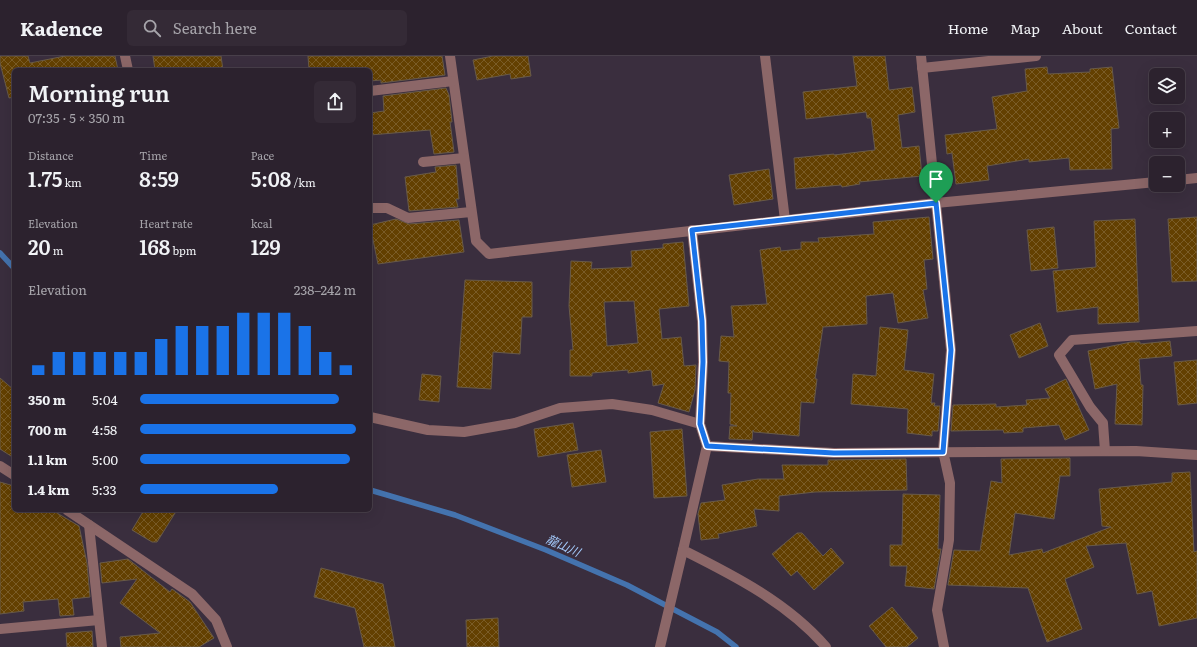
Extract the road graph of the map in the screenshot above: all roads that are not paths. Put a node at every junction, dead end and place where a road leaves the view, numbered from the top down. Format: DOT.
graph roads {
  1 [pos="125,56"];
  2 [pos="450,56"];
  3 [pos="765,56"];
  4 [pos="921,56"];
  5 [pos="1036,56"];
  6 [pos="128,68"];
  7 [pos="922,68"];
  8 [pos="454,81"];
  9 [pos="372,91"];
  10 [pos="464,158"];
  11 [pos="422,162"];
  12 [pos="1197,178"];
  13 [pos="1185,179"];
  14 [pos="1149,183"];
  15 [pos="936,203"];
  16 [pos="372,208"];
  17 [pos="471,212"];
  18 [pos="785,220"];
  19 [pos="692,230"];
  20 [pos="1197,331"];
  21 [pos="372,417"];
  22 [pos="700,424"];
  23 [pos="707,446"];
  24 [pos="1105,451"];
  25 [pos="943,452"];
  26 [pos="1197,455"];
  27 [pos="0,466"];
  28 [pos="12,474"];
  29 [pos="69,512"];
  30 [pos="89,525"];
  31 [pos="683,550"];
  32 [pos="99,620"];
  33 [pos="0,629"];
  34 [pos="102,647"];
  35 [pos="227,647"];
  36 [pos="660,647"];
  37 [pos="826,647"];
  38 [pos="944,647"];
  1 -- 6 [label="lane"];
  2 -- 8 [label="lane"];
  3 -- 18 [label="lane"];
  4 -- 7 [label="lane"];
  5 -- 7 [label="lane"];
  7 -- 15 [label="lane"];
  8 -- 9 [label="lane"];
  8 -- 10 [label="lane"];
  10 -- 11 [label="lane"];
  10 -- 17 [label="lane"];
  12 -- 13 [label="lane"];
  14 -- 15 [label="lane"];
  15 -- 18 [label="lane"];
  15 -- 25 [label="lane"];
  16 -- 17 [label="lane"];
  17 -- 19 [label="lane"];
  18 -- 19 [label="lane"];
  19 -- 22 [label="lane"];
  20 -- 24 [label="lane"];
  21 -- 22 [label="lane"];
  22 -- 23 [label="lane"];
  23 -- 25 [label="lane"];
  23 -- 31 [label="lane"];
  24 -- 25 [label="lane"];
  24 -- 26 [label="lane"];
  25 -- 38 [label="lane"];
  27 -- 28 [label="lane"];
  29 -- 30 [label="lane"];
  30 -- 32 [label="lane"];
  30 -- 35 [label="lane"];
  31 -- 36 [label="lane"];
  31 -- 37 [label="lane"];
  32 -- 33 [label="lane"];
  32 -- 34 [label="lane"];
}
